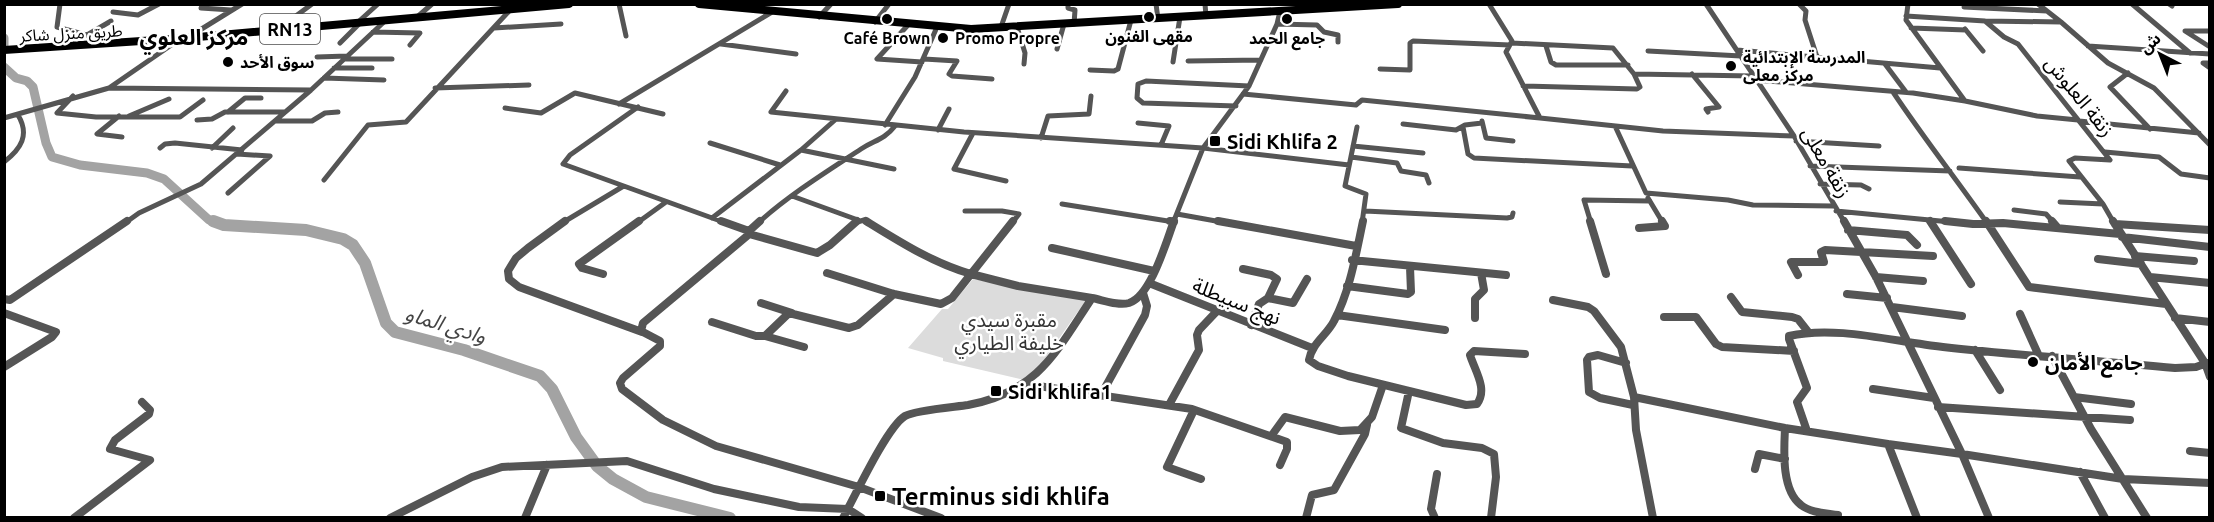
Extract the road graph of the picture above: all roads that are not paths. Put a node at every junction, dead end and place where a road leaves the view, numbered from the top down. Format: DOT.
graph roads {
  1 [pos="60,4"];
  2 [pos="159,4"];
  3 [pos="216,4"];
  4 [pos="312,4"];
  5 [pos="378,4"];
  6 [pos="432,4"];
  7 [pos="569,4"];
  8 [pos="619,4"];
  9 [pos="699,4"];
  10 [pos="831,4"];
  11 [pos="890,4"];
  12 [pos="1009,4"];
  13 [pos="1068,4"];
  14 [pos="1156,4"];
  15 [pos="1205,4"];
  16 [pos="1398,4"];
  17 [pos="1489,4"];
  18 [pos="1706,4"];
  19 [pos="1799,4"];
  20 [pos="1908,4"];
  21 [pos="2038,4"];
  22 [pos="2132,4"];
  23 [pos="240,5"];
  24 [pos="552,5"];
  25 [pos="1387,5"];
  26 [pos="200,6"];
  27 [pos="1299,7"];
  28 [pos="1964,7"];
  29 [pos="511,9"];
  30 [pos="233,10"];
  31 [pos="1280,11"];
  32 [pos="2047,11"];
  33 [pos="113,12"];
  34 [pos="771,12"];
  35 [pos="1206,16"];
  36 [pos="1906,16"];
  37 [pos="819,17"];
  38 [pos="1180,17"];
  39 [pos="416,18"];
  40 [pos="1158,19"];
  41 [pos="1131,20"];
  42 [pos="1958,20"];
  43 [pos="111,21"];
  44 [pos="385,21"];
  45 [pos="1985,21"];
  46 [pos="875,22"];
  47 [pos="2061,22"];
  48 [pos="358,23"];
  49 [pos="561,24"];
  50 [pos="1064,24"];
  51 [pos="1074,24"];
  52 [pos="1277,24"];
  53 [pos="908,25"];
  54 [pos="937,27"];
  55 [pos="1001,27"];
  56 [pos="1017,27"];
  57 [pos="494,28"];
  58 [pos="1911,28"];
  59 [pos="277,30"];
  60 [pos="1966,30"];
  61 [pos="2210,31"];
  62 [pos="372,32"];
  63 [pos="87,35"];
  64 [pos="626,36"];
  65 [pos="183,39"];
  66 [pos="1338,42"];
  67 [pos="340,43"];
  68 [pos="721,44"];
  69 [pos="1511,44"];
  70 [pos="96,45"];
  71 [pos="410,45"];
  72 [pos="1546,46"];
  73 [pos="2088,46"];
  74 [pos="2210,46"];
  75 [pos="1057,49"];
  76 [pos="7,50"];
  77 [pos="1648,51"];
  78 [pos="1983,51"];
  79 [pos="1739,53"];
  80 [pos="2191,53"];
  81 [pos="796,54"];
  82 [pos="2210,54"];
  83 [pos="317,57"];
  84 [pos="346,57"];
  85 [pos="1817,57"];
  86 [pos="392,59"];
  87 [pos="1262,60"];
  88 [pos="923,61"];
  89 [pos="1188,61"];
  90 [pos="1173,62"];
  91 [pos="2210,63"];
  92 [pos="1024,64"];
  93 [pos="1885,64"];
  94 [pos="1628,65"];
  95 [pos="334,68"];
  96 [pos="372,68"];
  97 [pos="1940,68"];
  98 [pos="2210,68"];
  99 [pos="1380,69"];
  100 [pos="1090,70"];
  101 [pos="2128,73"];
  102 [pos="1635,74"];
  103 [pos="1692,74"];
  104 [pos="324,78"];
  105 [pos="1754,78"];
  106 [pos="992,79"];
  107 [pos="384,80"];
  108 [pos="529,85"];
  109 [pos="1249,86"];
  110 [pos="1523,86"];
  111 [pos="109,88"];
  112 [pos="435,88"];
  113 [pos="311,90"];
  114 [pos="786,91"];
  115 [pos="1893,92"];
  116 [pos="1906,92"];
  117 [pos="1244,94"];
  118 [pos="73,96"];
  119 [pos="1091,96"];
  120 [pos="261,98"];
  121 [pos="169,99"];
  122 [pos="203,100"];
  123 [pos="1965,101"];
  124 [pos="619,104"];
  125 [pos="1236,106"];
  126 [pos="638,107"];
  127 [pos="505,108"];
  128 [pos="949,109"];
  129 [pos="228,112"];
  130 [pos="285,112"];
  131 [pos="339,112"];
  132 [pos="1708,112"];
  133 [pos="1481,113"];
  134 [pos="663,114"];
  135 [pos="18,115"];
  136 [pos="119,116"];
  137 [pos="129,116"];
  138 [pos="4,118"];
  139 [pos="1540,118"];
  140 [pos="197,120"];
  141 [pos="835,120"];
  142 [pos="2079,120"];
  143 [pos="275,121"];
  144 [pos="1138,123"];
  145 [pos="1482,123"];
  146 [pos="1403,124"];
  147 [pos="885,125"];
  148 [pos="895,126"];
  149 [pos="1615,126"];
  150 [pos="1357,127"];
  151 [pos="1464,127"];
  152 [pos="233,128"];
  153 [pos="2150,129"];
  154 [pos="938,130"];
  155 [pos="973,133"];
  156 [pos="2199,133"];
  157 [pos="122,137"];
  158 [pos="1041,138"];
  159 [pos="1795,138"];
  160 [pos="1513,141"];
  161 [pos="710,143"];
  162 [pos="1161,145"];
  163 [pos="2210,145"];
  164 [pos="1353,146"];
  165 [pos="1879,146"];
  166 [pos="160,148"];
  167 [pos="212,148"];
  168 [pos="1203,148"];
  169 [pos="801,150"];
  170 [pos="240,152"];
  171 [pos="2105,152"];
  172 [pos="1423,153"];
  173 [pos="845,160"];
  174 [pos="1350,161"];
  175 [pos="4,162"];
  176 [pos="780,165"];
  177 [pos="1632,166"];
  178 [pos="1810,166"];
  179 [pos="1959,168"];
  180 [pos="894,169"];
  181 [pos="1950,171"];
  182 [pos="2080,177"];
  183 [pos="2210,178"];
  184 [pos="324,180"];
  185 [pos="1006,181"];
  186 [pos="1429,183"];
  187 [pos="1820,184"];
  188 [pos="622,187"];
  189 [pos="1869,189"];
  190 [pos="228,193"];
  191 [pos="1646,193"];
  192 [pos="792,196"];
  193 [pos="1650,201"];
  194 [pos="666,202"];
  195 [pos="2060,202"];
  196 [pos="1062,204"];
  197 [pos="2103,204"];
  198 [pos="1835,208"];
  199 [pos="2014,210"];
  200 [pos="965,211"];
  201 [pos="1365,211"];
  202 [pos="1514,213"];
  203 [pos="712,218"];
  204 [pos="1176,218"];
  205 [pos="858,220"];
  206 [pos="1930,221"];
  207 [pos="1987,224"];
  208 [pos="2115,224"];
  209 [pos="1639,228"];
  210 [pos="2058,228"];
  211 [pos="2209,229"];
  212 [pos="1848,230"];
  213 [pos="749,233"];
  214 [pos="2121,236"];
  215 [pos="1917,245"];
  216 [pos="1356,246"];
  217 [pos="2210,247"];
  218 [pos="1052,248"];
  219 [pos="1861,252"];
  220 [pos="1933,256"];
  221 [pos="2135,256"];
  222 [pos="2098,259"];
  223 [pos="1352,260"];
  224 [pos="2194,261"];
  225 [pos="2141,264"];
  226 [pos="1410,267"];
  227 [pos="1243,269"];
  228 [pos="1154,271"];
  229 [pos="827,273"];
  230 [pos="1481,273"];
  231 [pos="603,274"];
  232 [pos="971,274"];
  233 [pos="1606,274"];
  234 [pos="1506,275"];
  235 [pos="1798,275"];
  236 [pos="1876,277"];
  237 [pos="2150,277"];
  238 [pos="1307,279"];
  239 [pos="1923,281"];
  240 [pos="1149,283"];
  241 [pos="2210,283"];
  242 [pos="1971,284"];
  243 [pos="1347,286"];
  244 [pos="1143,293"];
  245 [pos="894,294"];
  246 [pos="1847,294"];
  247 [pos="1731,297"];
  248 [pos="1092,298"];
  249 [pos="1268,298"];
  250 [pos="1887,298"];
  251 [pos="1553,300"];
  252 [pos="6,301"];
  253 [pos="761,303"];
  254 [pos="2166,304"];
  255 [pos="1892,307"];
  256 [pos="1217,311"];
  257 [pos="4,313"];
  258 [pos="792,313"];
  259 [pos="2020,314"];
  260 [pos="1337,315"];
  261 [pos="1962,316"];
  262 [pos="1664,317"];
  263 [pos="1475,318"];
  264 [pos="2175,318"];
  265 [pos="712,322"];
  266 [pos="2210,322"];
  267 [pos="1251,325"];
  268 [pos="1445,330"];
  269 [pos="642,332"];
  270 [pos="1809,333"];
  271 [pos="765,336"];
  272 [pos="1908,343"];
  273 [pos="804,347"];
  274 [pos="1312,348"];
  275 [pos="1975,350"];
  276 [pos="1794,351"];
  277 [pos="1525,354"];
  278 [pos="2038,354"];
  279 [pos="2052,356"];
  280 [pos="1626,363"];
  281 [pos="2207,363"];
  282 [pos="4,367"];
  283 [pos="2210,377"];
  284 [pos="1025,384"];
  285 [pos="1383,385"];
  286 [pos="1873,389"];
  287 [pos="2000,390"];
  288 [pos="1409,392"];
  289 [pos="1101,395"];
  290 [pos="2074,397"];
  291 [pos="1634,401"];
  292 [pos="142,402"];
  293 [pos="1936,402"];
  294 [pos="2131,404"];
  295 [pos="1169,405"];
  296 [pos="1194,410"];
  297 [pos="2085,417"];
  298 [pos="2130,420"];
  299 [pos="1367,425"];
  300 [pos="1785,428"];
  301 [pos="1807,431"];
  302 [pos="1272,435"];
  303 [pos="1888,444"];
  304 [pos="2190,451"];
  305 [pos="2210,453"];
  306 [pos="1962,454"];
  307 [pos="1785,459"];
  308 [pos="547,465"];
  309 [pos="1280,465"];
  310 [pos="1755,469"];
  311 [pos="2080,472"];
  312 [pos="1437,474"];
  313 [pos="1201,479"];
  314 [pos="2123,479"];
  315 [pos="2210,483"];
  316 [pos="858,487"];
  317 [pos="845,514"];
  318 [pos="1838,515"];
  319 [pos="74,518"];
  320 [pos="390,518"];
  321 [pos="525,518"];
  322 [pos="862,518"];
  323 [pos="941,518"];
  324 [pos="1306,518"];
  325 [pos="1435,518"];
  326 [pos="1491,518"];
  327 [pos="1653,518"];
  328 [pos="1917,518"];
  329 [pos="1989,518"];
  330 [pos="2105,518"];
  331 [pos="2147,518"];
  1 -- 63 [label="street"];
  2 -- 33 [label="street"];
  3 -- 26 [label="street"];
  4 -- 59 [label="street"];
  5 -- 48 [label="street"];
  6 -- 39 [label="street"];
  7 -- 24 [label="main road, طريق منزل شاكر / RN13"];
  8 -- 64 [label="street"];
  9 -- 34 [label="main road"];
  10 -- 37 [label="street"];
  11 -- 46 [label="street"];
  12 -- 55 [label="street"];
  13 -- 51 [label="street"];
  14 -- 40 [label="street"];
  15 -- 35 [label="street"];
  16 -- 25 [label="main road"];
  17 -- 69 [label="street"];
  18 -- 79 [label="street, زنقة معلى"];
  19 -- 85 [label="street"];
  20 -- 36 [label="street"];
  21 -- 32 [label="street, زنقة العلوش"];
  22 -- 80 [label="street"];
  23 -- 30 [label="street"];
  24 -- 29 [label="main road, طريق منزل شاكر / RN13"];
  25 -- 27 [label="main road"];
  26 -- 30 [label="street"];
  27 -- 31 [label="main road"];
  28 -- 32 [label="street"];
  29 -- 39 [label="main road, طريق منزل شاكر / RN13"];
  29 -- 57 [label="street"];
  30 -- 65 [label="street"];
  31 -- 35 [label="main road"];
  31 -- 52 [label="street"];
  32 -- 47 [label="street, زنقة العلوش"];
  34 -- 37 [label="main road"];
  34 -- 68 [label="street"];
  35 -- 38 [label="main road"];
  36 -- 42 [label="street"];
  36 -- 58 [label="street"];
  37 -- 46 [label="main road"];
  38 -- 40 [label="main road"];
  38 -- 90 [label="street"];
  39 -- 44 [label="main road, طريق منزل شاكر / RN13"];
  40 -- 41 [label="main road"];
  41 -- 51 [label="main road"];
  41 -- 100 [label="street"];
  42 -- 45 [label="street"];
  42 -- 60 [label="street"];
  43 -- 63 [label="street"];
  44 -- 48 [label="main road, طريق منزل شاكر / RN13"];
  44 -- 62 [label="street"];
  45 -- 47 [label="street, زنقة العلوش"];
  45 -- 142 [label="street, زنقة العلوش"];
  46 -- 53 [label="main road"];
  47 -- 73 [label="street"];
  48 -- 59 [label="main road, طريق منزل شاكر / RN13"];
  48 -- 67 [label="street"];
  49 -- 57 [label="street"];
  50 -- 51 [label="main road"];
  50 -- 56 [label="main road"];
  50 -- 75 [label="street"];
  52 -- 66 [label="street"];
  52 -- 87 [label="street"];
  53 -- 54 [label="main road"];
  53 -- 88 [label="street"];
  54 -- 55 [label="main road"];
  54 -- 88 [label="street"];
  55 -- 56 [label="main road"];
  56 -- 92 [label="street"];
  57 -- 112 [label="street"];
  58 -- 60 [label="street"];
  58 -- 97 [label="street"];
  59 -- 65 [label="main road, طريق منزل شاكر / RN13"];
  60 -- 78 [label="street"];
  61 -- 74 [label="street"];
  62 -- 71 [label="street"];
  62 -- 84 [label="street"];
  63 -- 70 [label="street"];
  65 -- 70 [label="main road, طريق منزل شاكر / RN13"];
  65 -- 111 [label="street"];
  68 -- 81 [label="street"];
  68 -- 124 [label="street"];
  69 -- 72 [label="street"];
  69 -- 99 [label="street"];
  69 -- 110 [label="street"];
  70 -- 76 [label="main road, طريق منزل شاكر / RN13"];
  72 -- 94 [label="street"];
  72 -- 94 [label="street"];
  73 -- 80 [label="street"];
  73 -- 101 [label="street"];
  77 -- 79 [label="street"];
  79 -- 85 [label="street"];
  79 -- 105 [label="street, زنقة معلى"];
  80 -- 82 [label="street"];
  83 -- 84 [label="street"];
  84 -- 86 [label="street"];
  84 -- 95 [label="street"];
  85 -- 93 [label="street"];
  87 -- 89 [label="street"];
  87 -- 109 [label="street"];
  88 -- 106 [label="street"];
  88 -- 147 [label="street"];
  91 -- 98 [label="street"];
  93 -- 97 [label="street"];
  93 -- 116 [label="street"];
  94 -- 102 [label="street"];
  95 -- 96 [label="street"];
  95 -- 104 [label="street"];
  97 -- 123 [label="street"];
  101 -- 153 [label="street"];
  101 -- 156 [label="street"];
  102 -- 103 [label="street"];
  102 -- 110 [label="street"];
  103 -- 105 [label="street"];
  103 -- 132 [label="street"];
  104 -- 107 [label="street"];
  104 -- 113 [label="street"];
  105 -- 115 [label="street"];
  105 -- 159 [label="street, زنقة معلى"];
  108 -- 112 [label="street"];
  109 -- 117 [label="street"];
  109 -- 125 [label="street"];
  110 -- 139 [label="street"];
  111 -- 113 [label="street"];
  111 -- 118 [label="street"];
  112 -- 184 [label="street"];
  113 -- 130 [label="street"];
  114 -- 141 [label="street"];
  115 -- 116 [label="street"];
  115 -- 181 [label="street"];
  116 -- 123 [label="street"];
  117 -- 125 [label="street"];
  117 -- 133 [label="street"];
  118 -- 135 [label="street"];
  118 -- 136 [label="street"];
  119 -- 158 [label="street"];
  120 -- 129 [label="street"];
  121 -- 137 [label="street"];
  122 -- 137 [label="street"];
  123 -- 142 [label="street"];
  124 -- 126 [label="street"];
  124 -- 127 [label="street"];
  125 -- 168 [label="street"];
  126 -- 134 [label="street"];
  126 -- 188 [label="street"];
  128 -- 154 [label="street"];
  129 -- 130 [label="street"];
  129 -- 140 [label="street"];
  130 -- 143 [label="street"];
  131 -- 143 [label="street"];
  133 -- 139 [label="street"];
  133 -- 145 [label="street"];
  135 -- 138 [label="street"];
  135 -- 175 [label="street"];
  136 -- 137 [label="street"];
  136 -- 157 [label="street"];
  139 -- 149 [label="street"];
  141 -- 147 [label="street"];
  141 -- 169 [label="street"];
  142 -- 153 [label="street"];
  142 -- 171 [label="street, زنقة العلوش"];
  143 -- 170 [label="street"];
  144 -- 162 [label="street"];
  145 -- 151 [label="street"];
  145 -- 160 [label="street"];
  146 -- 151 [label="street"];
  147 -- 148 [label="street"];
  148 -- 154 [label="street"];
  148 -- 173 [label="street"];
  149 -- 159 [label="street"];
  149 -- 177 [label="street"];
  150 -- 164 [label="street"];
  151 -- 177 [label="street"];
  152 -- 167 [label="street"];
  153 -- 156 [label="street"];
  154 -- 155 [label="street"];
  155 -- 158 [label="street"];
  155 -- 185 [label="street"];
  156 -- 163 [label="street"];
  158 -- 162 [label="street"];
  159 -- 165 [label="street"];
  159 -- 178 [label="street, زنقة معلى"];
  161 -- 176 [label="street"];
  162 -- 168 [label="street"];
  164 -- 172 [label="street"];
  164 -- 174 [label="street"];
  166 -- 167 [label="street"];
  167 -- 170 [label="street"];
  168 -- 174 [label="street"];
  168 -- 204 [label="street"];
  169 -- 173 [label="street"];
  169 -- 176 [label="street"];
  170 -- 190 [label="street"];
  170 -- 252 [label="street"];
  171 -- 182 [label="street, زنقة العلوش"];
  171 -- 183 [label="street"];
  173 -- 180 [label="street"];
  173 -- 192 [label="street"];
  174 -- 186 [label="street"];
  174 -- 201 [label="street"];
  176 -- 203 [label="street"];
  177 -- 191 [label="street"];
  178 -- 181 [label="street"];
  178 -- 187 [label="street, زنقة معلى"];
  179 -- 182 [label="street"];
  181 -- 207 [label="street"];
  182 -- 197 [label="street"];
  187 -- 189 [label="street"];
  187 -- 198 [label="street, زنقة معلى"];
  188 -- 194 [label="street"];
  188 -- 269 [label="street"];
  191 -- 193 [label="street"];
  191 -- 198 [label="street"];
  192 -- 205 [label="street"];
  192 -- 213 [label="street"];
  193 -- 209 [label="street"];
  193 -- 233 [label="street"];
  194 -- 203 [label="street"];
  194 -- 231 [label="street"];
  195 -- 197 [label="street"];
  196 -- 204 [label="street"];
  197 -- 208 [label="street"];
  198 -- 206 [label="street"];
  198 -- 212 [label="street, زنقة معلى"];
  199 -- 210 [label="street"];
  200 -- 232 [label="street"];
  201 -- 202 [label="street"];
  201 -- 216 [label="street"];
  203 -- 213 [label="street"];
  204 -- 216 [label="street"];
  204 -- 228 [label="street"];
  205 -- 213 [label="street"];
  205 -- 232 [label="street"];
  206 -- 207 [label="street"];
  206 -- 242 [label="street"];
  207 -- 210 [label="street"];
  207 -- 254 [label="street"];
  208 -- 211 [label="street"];
  208 -- 214 [label="street"];
  210 -- 214 [label="street"];
  212 -- 215 [label="street"];
  212 -- 219 [label="street, زنقة معلى"];
  213 -- 269 [label="street"];
  214 -- 217 [label="street"];
  214 -- 221 [label="street"];
  216 -- 223 [label="street"];
  218 -- 228 [label="street"];
  219 -- 220 [label="street"];
  219 -- 235 [label="street"];
  219 -- 236 [label="street, زنقة معلى"];
  221 -- 224 [label="street"];
  221 -- 225 [label="street"];
  222 -- 225 [label="street"];
  223 -- 226 [label="street"];
  223 -- 243 [label="street"];
  225 -- 237 [label="street"];
  226 -- 230 [label="street"];
  226 -- 243 [label="street"];
  227 -- 249 [label="street"];
  228 -- 240 [label="street"];
  229 -- 245 [label="street"];
  230 -- 234 [label="street"];
  230 -- 263 [label="street"];
  232 -- 245 [label="street"];
  232 -- 248 [label="street"];
  236 -- 239 [label="street"];
  236 -- 250 [label="street, زنقة معلى"];
  237 -- 241 [label="street"];
  237 -- 254 [label="street"];
  238 -- 249 [label="street"];
  240 -- 244 [label="street"];
  240 -- 256 [label="street, نهج سبيطلة"];
  243 -- 260 [label="street"];
  244 -- 248 [label="street"];
  244 -- 289 [label="street"];
  245 -- 258 [label="street"];
  246 -- 250 [label="street"];
  247 -- 270 [label="street"];
  248 -- 284 [label="street"];
  249 -- 267 [label="street"];
  250 -- 255 [label="street, زنقة معلى"];
  251 -- 280 [label="street"];
  253 -- 258 [label="street"];
  254 -- 264 [label="street"];
  255 -- 261 [label="street"];
  255 -- 272 [label="street, زنقة معلى"];
  256 -- 267 [label="street, نهج سبيطلة"];
  256 -- 295 [label="street"];
  257 -- 282 [label="street"];
  258 -- 271 [label="street"];
  259 -- 278 [label="street"];
  260 -- 268 [label="street"];
  260 -- 274 [label="street"];
  262 -- 276 [label="street"];
  264 -- 266 [label="street"];
  264 -- 281 [label="street"];
  265 -- 271 [label="street"];
  267 -- 274 [label="street, نهج سبيطلة"];
  269 -- 316 [label="street"];
  270 -- 272 [label="street"];
  270 -- 276 [label="street"];
  271 -- 273 [label="street"];
  272 -- 275 [label="street"];
  272 -- 293 [label="street, زنقة معلى"];
  274 -- 285 [label="street"];
  275 -- 278 [label="street"];
  275 -- 287 [label="street"];
  276 -- 301 [label="street"];
  277 -- 288 [label="street"];
  278 -- 279 [label="street"];
  279 -- 281 [label="street"];
  279 -- 290 [label="street"];
  280 -- 291 [label="street"];
  280 -- 291 [label="street"];
  281 -- 283 [label="street"];
  284 -- 289 [label="street"];
  284 -- 316 [label="street"];
  285 -- 288 [label="street"];
  285 -- 299 [label="street"];
  286 -- 293 [label="street"];
  288 -- 326 [label="street"];
  289 -- 295 [label="street"];
  290 -- 294 [label="street"];
  290 -- 297 [label="street"];
  291 -- 300 [label="street"];
  291 -- 327 [label="street"];
  292 -- 319 [label="street"];
  293 -- 297 [label="street"];
  293 -- 306 [label="street, زنقة معلى"];
  295 -- 296 [label="street"];
  296 -- 302 [label="street"];
  296 -- 313 [label="street"];
  297 -- 298 [label="street"];
  297 -- 314 [label="street"];
  299 -- 302 [label="street"];
  299 -- 324 [label="street"];
  300 -- 301 [label="street"];
  300 -- 307 [label="street"];
  301 -- 303 [label="street"];
  302 -- 309 [label="street"];
  303 -- 306 [label="street"];
  303 -- 328 [label="street"];
  304 -- 305 [label="street"];
  306 -- 311 [label="street"];
  306 -- 329 [label="street, زنقة معلى"];
  307 -- 310 [label="street"];
  307 -- 318 [label="street"];
  308 -- 317 [label="street"];
  308 -- 320 [label="street"];
  308 -- 321 [label="street"];
  311 -- 314 [label="street"];
  311 -- 330 [label="street"];
  312 -- 325 [label="street"];
  314 -- 315 [label="street"];
  314 -- 331 [label="street"];
  316 -- 317 [label="street"];
  316 -- 323 [label="street"];
  317 -- 322 [label="street"];
}
